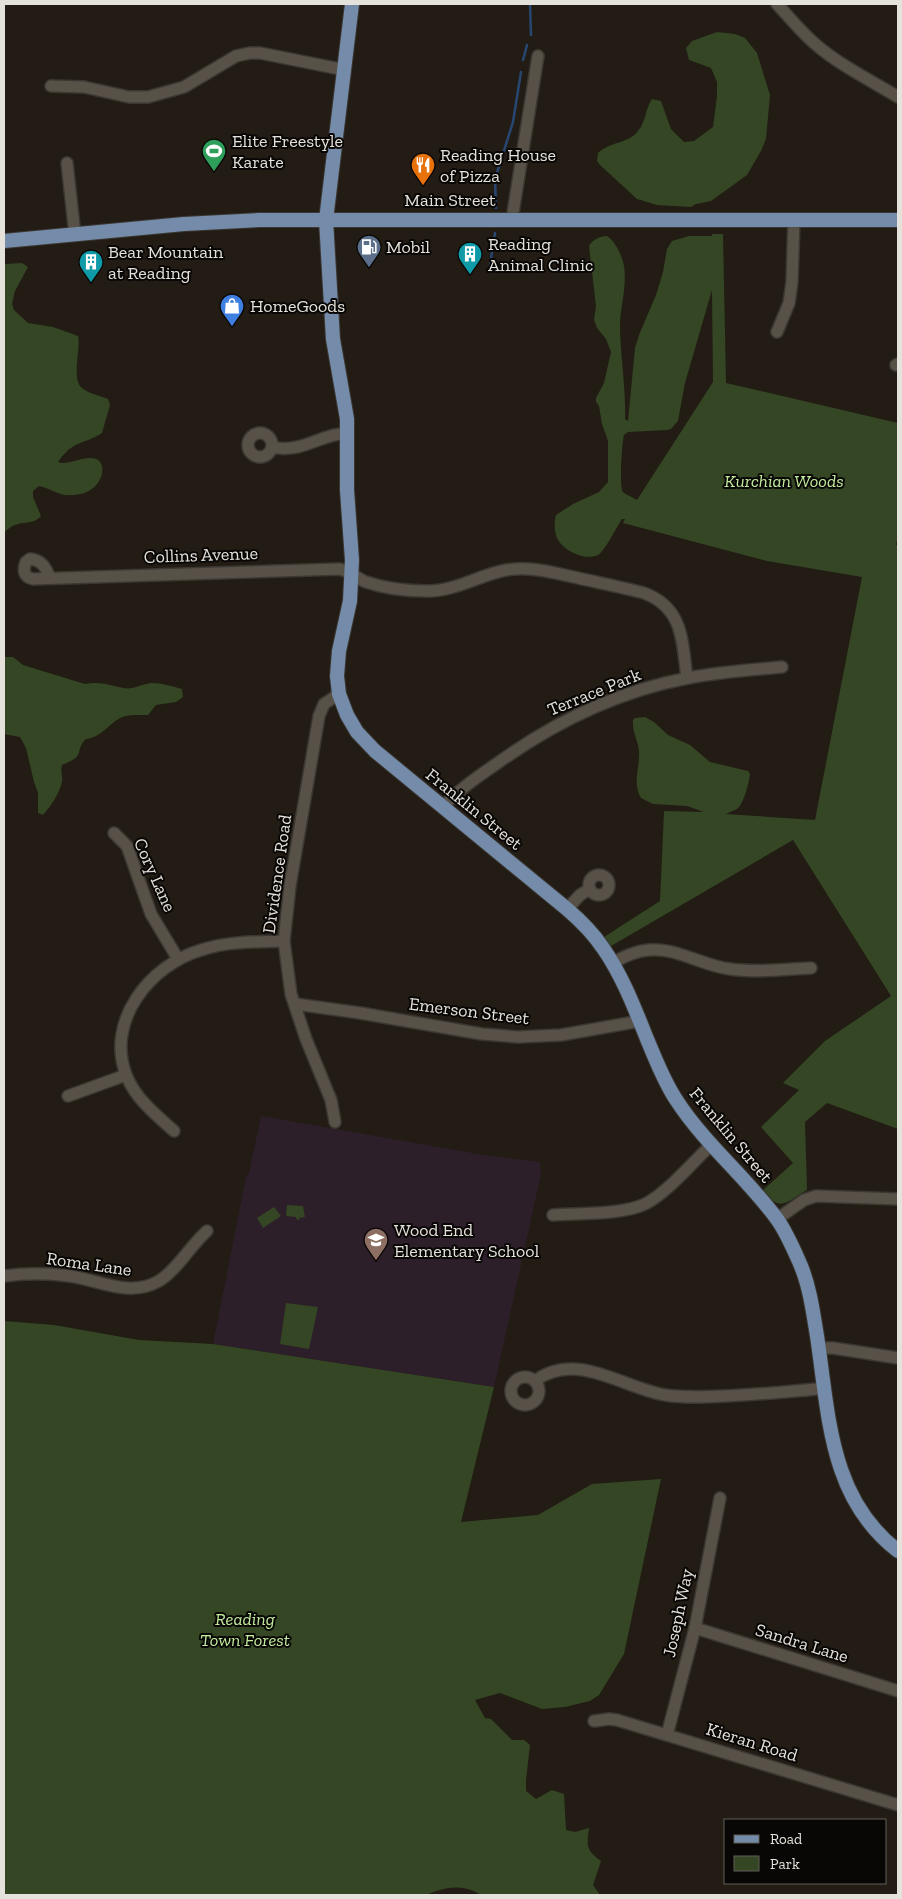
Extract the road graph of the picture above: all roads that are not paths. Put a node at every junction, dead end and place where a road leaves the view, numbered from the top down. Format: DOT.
graph roads {
  1 [pos="352,4"];
  2 [pos="777,4"];
  3 [pos="538,56"];
  4 [pos="344,70"];
  5 [pos="51,86"];
  6 [pos="898,97"];
  7 [pos="67,163"];
  8 [pos="512,218"];
  9 [pos="794,219"];
  10 [pos="326,220"];
  11 [pos="898,220"];
  12 [pos="74,234"];
  13 [pos="4,241"];
  14 [pos="777,332"];
  15 [pos="348,433"];
  16 [pos="272,447"];
  17 [pos="352,573"];
  18 [pos="50,578"];
  19 [pos="782,667"];
  20 [pos="687,678"];
  21 [pos="339,694"];
  22 [pos="442,807"];
  23 [pos="114,833"];
  24 [pos="590,889"];
  25 [pos="568,909"];
  26 [pos="284,941"];
  27 [pos="178,959"];
  28 [pos="612,963"];
  29 [pos="811,968"];
  30 [pos="294,1004"];
  31 [pos="640,1021"];
  32 [pos="126,1075"];
  33 [pos="68,1096"];
  34 [pos="335,1122"];
  35 [pos="174,1131"];
  36 [pos="711,1145"];
  37 [pos="898,1199"];
  38 [pos="553,1214"];
  39 [pos="777,1219"];
  40 [pos="207,1231"];
  41 [pos="4,1276"];
  42 [pos="818,1348"];
  43 [pos="898,1358"];
  44 [pos="534,1381"];
  45 [pos="824,1388"];
  46 [pos="720,1498"];
  47 [pos="898,1551"];
  48 [pos="695,1628"];
  49 [pos="898,1691"];
  50 [pos="594,1721"];
  51 [pos="667,1735"];
  52 [pos="898,1805"];
  1 -- 4 [label="main road, Franklin Street"];
  2 -- 6 [label="street"];
  3 -- 8 [label="street"];
  4 -- 5 [label="street"];
  4 -- 10 [label="main road, Franklin Street"];
  7 -- 12 [label="street"];
  8 -- 9 [label="main road, Main Street"];
  8 -- 10 [label="main road, Main Street"];
  9 -- 11 [label="main road, Main Street"];
  9 -- 14 [label="street"];
  10 -- 12 [label="main road, Main Street"];
  10 -- 15 [label="main road, Franklin Street"];
  12 -- 13 [label="main road, Main Street"];
  15 -- 16 [label="street"];
  15 -- 17 [label="main road, Franklin Street"];
  17 -- 18 [label="street, Collins Avenue"];
  17 -- 20 [label="street, Collins Avenue"];
  17 -- 21 [label="main road, Franklin Street"];
  19 -- 20 [label="street, Terrace Park"];
  20 -- 22 [label="street, Terrace Park"];
  21 -- 22 [label="main road, Franklin Street"];
  21 -- 26 [label="street, Dividence Road"];
  22 -- 25 [label="main road, Franklin Street"];
  23 -- 27 [label="street, Cory Lane"];
  24 -- 25 [label="street"];
  25 -- 28 [label="main road, Franklin Street"];
  26 -- 27 [label="street"];
  26 -- 30 [label="street, Dividence Road"];
  27 -- 32 [label="street"];
  28 -- 29 [label="street"];
  28 -- 31 [label="main road, Franklin Street"];
  30 -- 31 [label="street, Emerson Street"];
  30 -- 34 [label="street, Dividence Road"];
  31 -- 36 [label="main road, Franklin Street"];
  32 -- 33 [label="street"];
  32 -- 35 [label="street"];
  36 -- 38 [label="street"];
  36 -- 39 [label="main road, Franklin Street"];
  37 -- 39 [label="street"];
  39 -- 42 [label="main road, Franklin Street"];
  40 -- 41 [label="street, Roma Lane"];
  42 -- 43 [label="street"];
  42 -- 45 [label="main road, Franklin Street"];
  44 -- 45 [label="street"];
  45 -- 47 [label="main road, Franklin Street"];
  46 -- 48 [label="street, Joseph Way"];
  48 -- 49 [label="street, Sandra Lane"];
  48 -- 51 [label="street, Joseph Way"];
  50 -- 51 [label="street, Kieran Road"];
  51 -- 52 [label="street, Kieran Road"];
}
